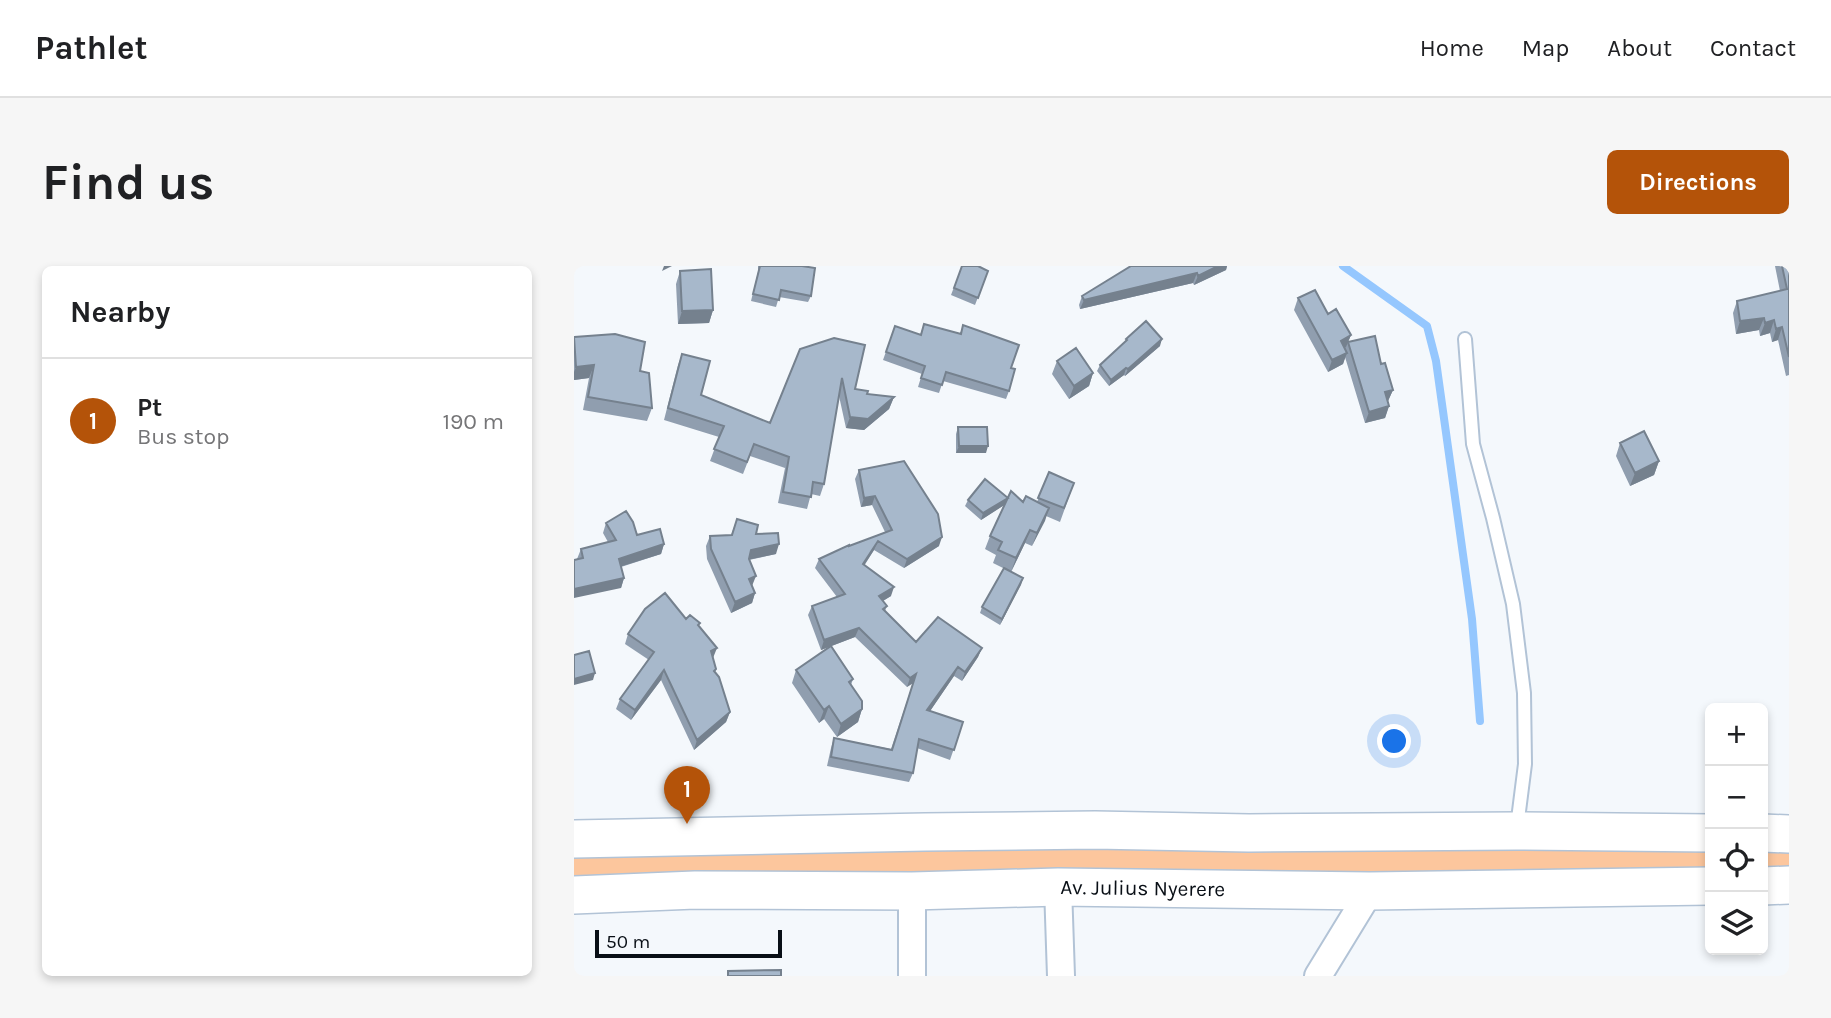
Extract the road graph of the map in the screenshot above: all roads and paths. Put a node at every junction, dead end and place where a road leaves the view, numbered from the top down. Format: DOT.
graph roads {
  1 [pos="1465,338"];
  2 [pos="1516,831"];
  3 [pos="1705,833"];
  4 [pos="1768,833"];
  5 [pos="1789,834"];
  6 [pos="574,839"];
  7 [pos="1789,885"];
  8 [pos="1705,886"];
  9 [pos="1768,886"];
  10 [pos="1058,887"];
  11 [pos="912,891"];
  12 [pos="1370,891"];
  13 [pos="574,895"];
  14 [pos="912,976"];
  15 [pos="1061,976"];
  16 [pos="1318,976"];
  1 -- 2 [label="lane"];
  2 -- 3 [label="main road"];
  2 -- 6 [label="main road"];
  4 -- 5 [label="main road"];
  7 -- 9 [label="main road"];
  8 -- 12 [label="main road, Av. Julius Nyerere"];
  10 -- 11 [label="main road, Av. Julius Nyerere"];
  10 -- 12 [label="main road, Av. Julius Nyerere"];
  10 -- 15 [label="street"];
  11 -- 13 [label="main road, Av. Julius Nyerere"];
  11 -- 14 [label="street"];
  12 -- 16 [label="street"];
}
